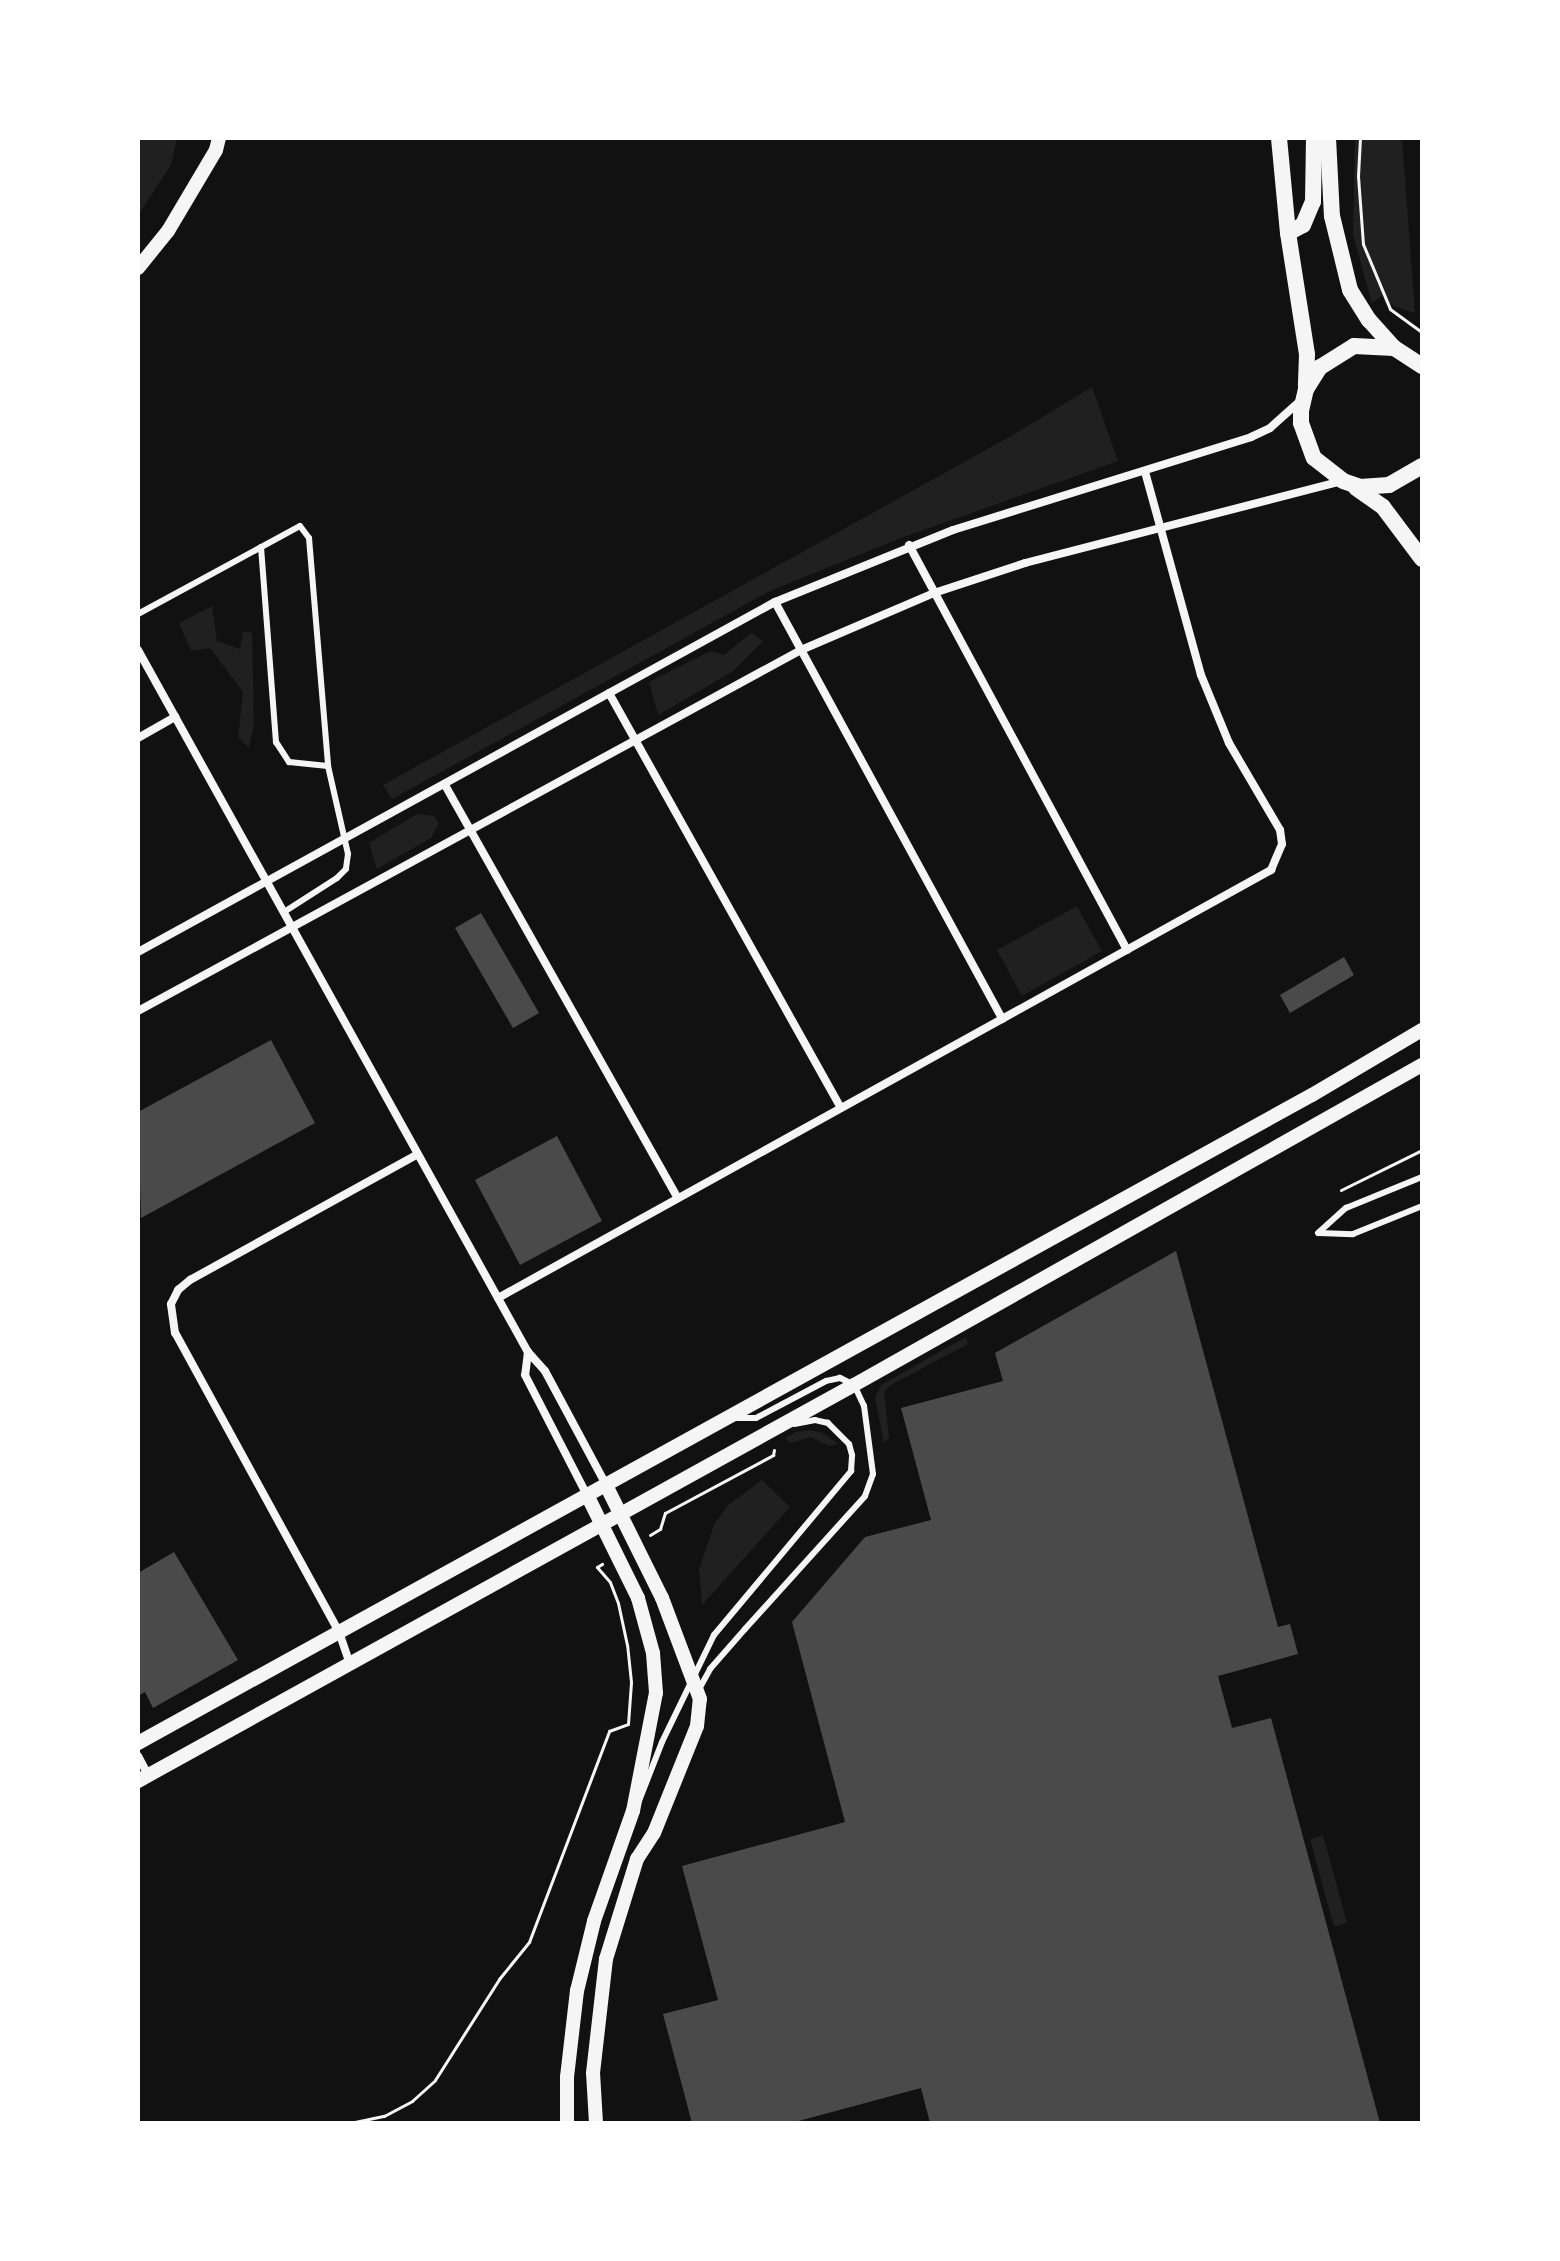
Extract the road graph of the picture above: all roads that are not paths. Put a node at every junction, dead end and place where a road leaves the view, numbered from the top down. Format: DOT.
graph roads {
  1 [pos="219,138"];
  2 [pos="1279,138"];
  3 [pos="1314,138"];
  4 [pos="1328,138"];
  5 [pos="1288,233"];
  6 [pos="138,268"];
  7 [pos="1407,351"];
  8 [pos="1422,366"];
  9 [pos="1304,394"];
  10 [pos="1422,466"];
  11 [pos="1145,472"];
  12 [pos="1344,482"];
  13 [pos="1160,528"];
  14 [pos="909,545"];
  15 [pos="261,547"];
  16 [pos="1422,559"];
  17 [pos="934,593"];
  18 [pos="775,602"];
  19 [pos="138,614"];
  20 [pos="138,650"];
  21 [pos="801,650"];
  22 [pos="609,693"];
  23 [pos="175,717"];
  24 [pos="138,738"];
  25 [pos="635,740"];
  26 [pos="328,766"];
  27 [pos="445,785"];
  28 [pos="470,829"];
  29 [pos="345,838"];
  30 [pos="267,881"];
  31 [pos="284,912"];
  32 [pos="291,925"];
  33 [pos="1127,950"];
  34 [pos="138,952"];
  35 [pos="138,1011"];
  36 [pos="1002,1019"];
  37 [pos="1422,1030"];
  38 [pos="1422,1065"];
  39 [pos="841,1108"];
  40 [pos="418,1154"];
  41 [pos="1422,1177"];
  42 [pos="678,1198"];
  43 [pos="1422,1206"];
  44 [pos="498,1298"];
  45 [pos="528,1352"];
  46 [pos="854,1385"];
  47 [pos="726,1418"];
  48 [pos="779,1427"];
  49 [pos="606,1485"];
  50 [pos="587,1495"];
  51 [pos="622,1513"];
  52 [pos="602,1524"];
  53 [pos="339,1632"];
  54 [pos="350,1664"];
  55 [pos="692,1676"];
  56 [pos="698,1691"];
  57 [pos="138,1743"];
  58 [pos="138,1756"];
  59 [pos="143,1778"];
  60 [pos="633,1811"];
  61 [pos="567,2123"];
  62 [pos="596,2123"];
  1 -- 6 [label="street"];
  2 -- 5 [label="main road"];
  3 -- 5 [label="main road"];
  4 -- 7 [label="main road"];
  5 -- 9 [label="main road"];
  7 -- 8 [label="main road"];
  7 -- 9 [label="main road"];
  9 -- 11 [label="street"];
  9 -- 12 [label="main road"];
  10 -- 12 [label="main road"];
  11 -- 13 [label="street"];
  11 -- 14 [label="street"];
  12 -- 13 [label="street"];
  12 -- 16 [label="main road"];
  13 -- 17 [label="street"];
  13 -- 33 [label="street"];
  14 -- 17 [label="street"];
  14 -- 18 [label="street"];
  15 -- 19 [label="lane"];
  15 -- 26 [label="lane"];
  15 -- 26 [label="lane"];
  17 -- 21 [label="street"];
  17 -- 33 [label="street"];
  18 -- 21 [label="street"];
  18 -- 22 [label="street"];
  20 -- 23 [label="street"];
  21 -- 25 [label="street"];
  21 -- 36 [label="street"];
  22 -- 25 [label="street"];
  22 -- 27 [label="street"];
  23 -- 24 [label="street"];
  23 -- 30 [label="street"];
  25 -- 28 [label="street"];
  25 -- 39 [label="street"];
  26 -- 29 [label="lane"];
  27 -- 28 [label="street"];
  27 -- 29 [label="street"];
  28 -- 32 [label="street"];
  28 -- 42 [label="street"];
  29 -- 30 [label="street"];
  29 -- 31 [label="lane"];
  30 -- 31 [label="street"];
  30 -- 34 [label="street"];
  31 -- 32 [label="street"];
  32 -- 35 [label="street"];
  32 -- 40 [label="street"];
  33 -- 36 [label="street"];
  36 -- 39 [label="street"];
  37 -- 47 [label="street"];
  38 -- 46 [label="street"];
  39 -- 42 [label="street"];
  40 -- 44 [label="street"];
  40 -- 53 [label="street"];
  41 -- 43 [label="lane"];
  42 -- 44 [label="street"];
  44 -- 45 [label="street"];
  45 -- 49 [label="street"];
  45 -- 50 [label="street"];
  46 -- 47 [label="lane"];
  46 -- 48 [label="street"];
  46 -- 56 [label="lane"];
  47 -- 49 [label="street"];
  48 -- 51 [label="street"];
  48 -- 55 [label="lane"];
  49 -- 50 [label="street"];
  49 -- 51 [label="street"];
  50 -- 52 [label="street"];
  50 -- 53 [label="street"];
  51 -- 52 [label="street"];
  51 -- 55 [label="street"];
  52 -- 54 [label="street"];
  52 -- 60 [label="street"];
  53 -- 54 [label="street"];
  53 -- 57 [label="street"];
  54 -- 59 [label="street"];
  55 -- 56 [label="street"];
  55 -- 60 [label="lane"];
  56 -- 62 [label="street"];
  58 -- 59 [label="street"];
  60 -- 61 [label="street"];
}
